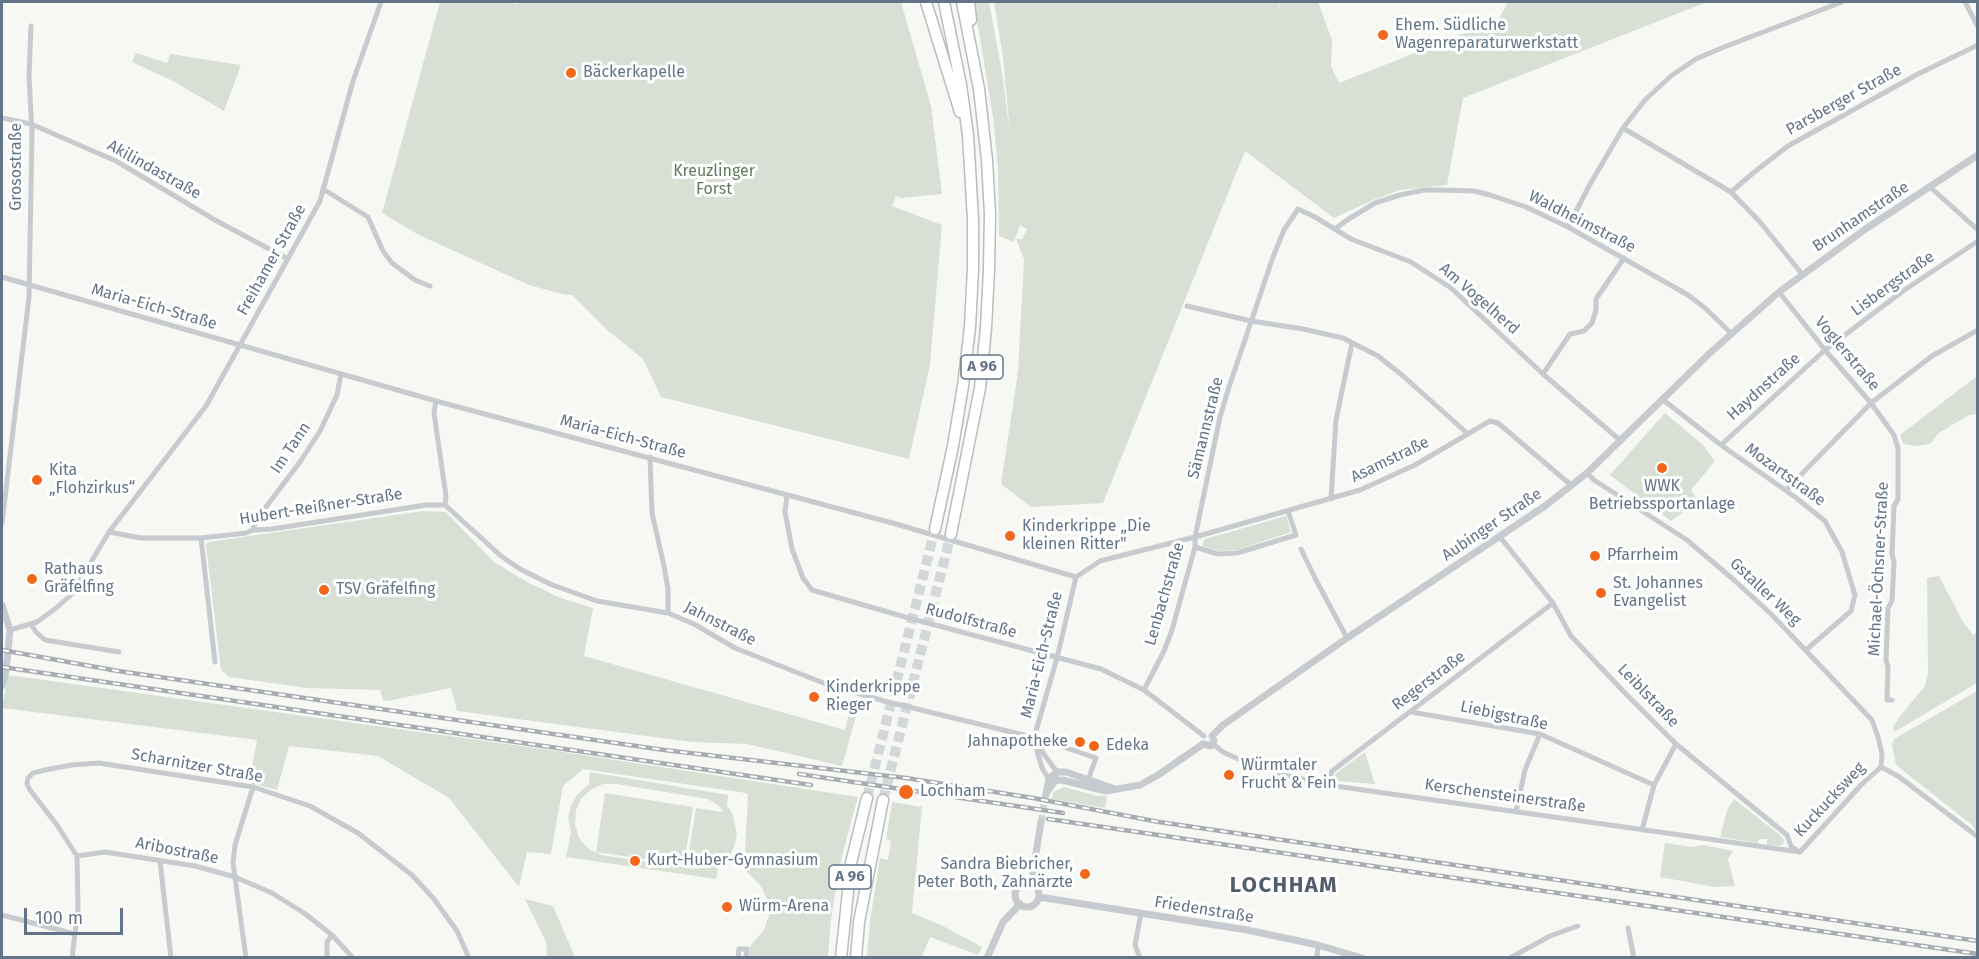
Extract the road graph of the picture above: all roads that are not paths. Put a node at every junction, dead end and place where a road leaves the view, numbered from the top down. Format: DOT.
graph roads {
  1 [pos="381,2"];
  2 [pos="926,2"];
  3 [pos="944,2"];
  4 [pos="962,2"];
  5 [pos="969,2"];
  6 [pos="1842,2"];
  7 [pos="1965,2"];
  8 [pos="31,26"];
  9 [pos="1977,27"];
  10 [pos="969,35"];
  11 [pos="1977,45"];
  12 [pos="2,118"];
  13 [pos="31,124"];
  14 [pos="1623,128"];
  15 [pos="968,135"];
  16 [pos="1977,155"];
  17 [pos="1930,187"];
  18 [pos="323,189"];
  19 [pos="1731,192"];
  20 [pos="1298,210"];
  21 [pos="1568,227"];
  22 [pos="1335,229"];
  23 [pos="1977,230"];
  24 [pos="1977,241"];
  25 [pos="1624,258"];
  26 [pos="288,259"];
  27 [pos="1802,274"];
  28 [pos="2,277"];
  29 [pos="28,286"];
  30 [pos="430,286"];
  31 [pos="1779,292"];
  32 [pos="1187,306"];
  33 [pos="1763,307"];
  34 [pos="1251,321"];
  35 [pos="1977,330"];
  36 [pos="1732,334"];
  37 [pos="1352,343"];
  38 [pos="240,345"];
  39 [pos="1825,350"];
  40 [pos="341,374"];
  41 [pos="1544,374"];
  42 [pos="1662,399"];
  43 [pos="436,401"];
  44 [pos="1871,403"];
  45 [pos="1468,434"];
  46 [pos="1894,435"];
  47 [pos="1621,441"];
  48 [pos="1721,445"];
  49 [pos="650,458"];
  50 [pos="1587,473"];
  51 [pos="1571,485"];
  52 [pos="1786,490"];
  53 [pos="787,495"];
  54 [pos="1331,499"];
  55 [pos="3,502"];
  56 [pos="445,505"];
  57 [pos="1288,511"];
  58 [pos="2,522"];
  59 [pos="253,530"];
  60 [pos="935,530"];
  61 [pos="109,532"];
  62 [pos="951,534"];
  63 [pos="1195,537"];
  64 [pos="1500,537"];
  65 [pos="201,538"];
  66 [pos="1195,548"];
  67 [pos="1301,549"];
  68 [pos="1076,577"];
  69 [pos="1553,603"];
  70 [pos="2,605"];
  71 [pos="668,613"];
  72 [pos="31,624"];
  73 [pos="10,630"];
  74 [pos="1347,638"];
  75 [pos="1806,650"];
  76 [pos="119,652"];
  77 [pos="1057,658"];
  78 [pos="215,662"];
  79 [pos="2,686"];
  80 [pos="1144,690"];
  81 [pos="1892,700"];
  82 [pos="1411,712"];
  83 [pos="1540,734"];
  84 [pos="1036,739"];
  85 [pos="1208,740"];
  86 [pos="1676,744"];
  87 [pos="1881,767"];
  88 [pos="1057,772"];
  89 [pos="1052,780"];
  90 [pos="1088,780"];
  91 [pos="1328,785"];
  92 [pos="1654,785"];
  93 [pos="253,788"];
  94 [pos="1117,790"];
  95 [pos="1046,795"];
  96 [pos="867,798"];
  97 [pos="883,800"];
  98 [pos="1516,810"];
  99 [pos="1041,822"];
  100 [pos="1642,830"];
  101 [pos="1977,837"];
  102 [pos="1800,852"];
  103 [pos="77,856"];
  104 [pos="160,861"];
  105 [pos="235,877"];
  106 [pos="1031,884"];
  107 [pos="1039,897"];
  108 [pos="1020,904"];
  109 [pos="1141,913"];
  110 [pos="2,915"];
  111 [pos="1578,926"];
  112 [pos="1628,928"];
  113 [pos="75,934"];
  114 [pos="332,935"];
  115 [pos="1318,945"];
  116 [pos="72,957"];
  117 [pos="171,957"];
  118 [pos="246,957"];
  119 [pos="327,957"];
  120 [pos="354,957"];
  121 [pos="469,957"];
  122 [pos="738,957"];
  123 [pos="746,957"];
  124 [pos="841,957"];
  125 [pos="856,957"];
  126 [pos="987,957"];
  127 [pos="1140,957"];
  128 [pos="1317,957"];
  129 [pos="1362,957"];
  130 [pos="1510,957"];
  131 [pos="1634,957"];
  1 -- 18 [label="street, Freihamer Straße"];
  2 -- 15 [label="highway"];
  3 -- 15 [label="highway, A 96"];
  4 -- 10 [label="highway, A 96"];
  5 -- 10 [label="highway"];
  6 -- 14 [label="street"];
  7 -- 9 [label="street"];
  8 -- 13 [label="street, Grosostraße"];
  10 -- 62 [label="highway, A 96"];
  11 -- 19 [label="street, Parsberger Straße"];
  12 -- 13 [label="street, Akilindastraße"];
  13 -- 26 [label="street, Akilindastraße"];
  13 -- 29 [label="street, Grosostraße"];
  14 -- 19 [label="street"];
  14 -- 21 [label="street"];
  15 -- 60 [label="highway, A 96"];
  16 -- 17 [label="street, Brunhamstraße"];
  17 -- 23 [label="street"];
  17 -- 27 [label="street, Brunhamstraße"];
  18 -- 26 [label="street, Freihamer Straße"];
  18 -- 30 [label="street"];
  19 -- 27 [label="street"];
  20 -- 22 [label="street, Am Vogelherd"];
  20 -- 34 [label="street, Sämannstraße"];
  21 -- 22 [label="street, Waldheimstraße"];
  21 -- 25 [label="street, Waldheimstraße"];
  22 -- 41 [label="street, Am Vogelherd"];
  24 -- 39 [label="street, Lisbergstraße"];
  25 -- 36 [label="street, Waldheimstraße"];
  25 -- 41 [label="street"];
  26 -- 38 [label="street, Freihamer Straße"];
  27 -- 31 [label="street, Brunhamstraße"];
  28 -- 29 [label="street, Maria-Eich-Straße"];
  29 -- 38 [label="street, Maria-Eich-Straße"];
  29 -- 55 [label="street, Grosostraße"];
  31 -- 33 [label="street, Brunhamstraße"];
  31 -- 39 [label="street, Voglerstraße"];
  32 -- 34 [label="street"];
  33 -- 36 [label="street, Aubinger Straße"];
  34 -- 37 [label="street"];
  34 -- 63 [label="street, Sämannstraße"];
  35 -- 44 [label="street"];
  36 -- 42 [label="street, Aubinger Straße"];
  37 -- 45 [label="street"];
  37 -- 54 [label="street"];
  38 -- 40 [label="street, Maria-Eich-Straße"];
  38 -- 61 [label="street, Freihamer Straße"];
  39 -- 44 [label="street, Voglerstraße"];
  39 -- 48 [label="street, Haydnstraße"];
  40 -- 43 [label="street, Maria-Eich-Straße"];
  40 -- 59 [label="street, Im Tann"];
  41 -- 47 [label="street, Am Vogelherd"];
  42 -- 47 [label="street, Aubinger Straße"];
  42 -- 48 [label="street, Mozartstraße"];
  43 -- 49 [label="street, Maria-Eich-Straße"];
  43 -- 56 [label="street"];
  44 -- 46 [label="street, Voglerstraße"];
  44 -- 52 [label="street"];
  45 -- 51 [label="street, Asamstraße"];
  45 -- 54 [label="street, Asamstraße"];
  46 -- 81 [label="street, Michael-Öchsner-Straße"];
  47 -- 50 [label="street, Aubinger Straße"];
  48 -- 52 [label="street, Mozartstraße"];
  49 -- 53 [label="street, Maria-Eich-Straße"];
  49 -- 71 [label="street"];
  50 -- 51 [label="street, Aubinger Straße"];
  50 -- 75 [label="street, Gstaller Weg"];
  51 -- 64 [label="street, Aubinger Straße"];
  52 -- 75 [label="street, Mozartstraße"];
  53 -- 68 [label="street, Maria-Eich-Straße"];
  53 -- 77 [label="street, Rudolfstraße"];
  54 -- 57 [label="street, Asamstraße"];
  55 -- 58 [label="street, Grosostraße"];
  56 -- 59 [label="street, Hubert-Reißner-Straße"];
  56 -- 71 [label="street, Jahnstraße"];
  57 -- 63 [label="street, Asamstraße"];
  57 -- 66 [label="street"];
  59 -- 65 [label="street, Hubert-Reißner-Straße"];
  61 -- 65 [label="street, Hubert-Reißner-Straße"];
  61 -- 72 [label="street, Freihamer Straße"];
  63 -- 66 [label="street, Lenbachstraße"];
  63 -- 68 [label="street"];
  64 -- 69 [label="street, Leiblstraße"];
  64 -- 74 [label="street, Aubinger Straße"];
  65 -- 78 [label="street"];
  66 -- 80 [label="street, Lenbachstraße"];
  67 -- 74 [label="street"];
  68 -- 77 [label="street, Maria-Eich-Straße"];
  69 -- 82 [label="street, Regerstraße"];
  69 -- 86 [label="street, Leiblstraße"];
  70 -- 73 [label="street"];
  71 -- 84 [label="street, Jahnstraße"];
  72 -- 73 [label="street, Freihamer Straße"];
  72 -- 76 [label="street"];
  73 -- 79 [label="street"];
  74 -- 85 [label="street, Aubinger Straße"];
  75 -- 87 [label="street, Gstaller Weg"];
  77 -- 80 [label="street, Rudolfstraße"];
  77 -- 84 [label="street, Maria-Eich-Straße"];
  80 -- 85 [label="street, Rudolfstraße"];
  82 -- 83 [label="street, Liebigstraße"];
  82 -- 91 [label="street, Regerstraße"];
  83 -- 92 [label="street, Liebigstraße"];
  83 -- 98 [label="street"];
  84 -- 88 [label="street, Maria-Eich-Straße"];
  84 -- 89 [label="street, Maria-Eich-Straße"];
  84 -- 90 [label="street, Jahnstraße"];
  85 -- 91 [label="street, Kerschensteinerstraße"];
  85 -- 94 [label="street, Aubinger Straße"];
  86 -- 92 [label="street"];
  86 -- 102 [label="street, Leiblstraße"];
  87 -- 101 [label="street"];
  87 -- 102 [label="street, Kuckucksweg"];
  88 -- 89 [label="street"];
  88 -- 90 [label="street"];
  89 -- 94 [label="street, Aubinger Straße"];
  89 -- 95 [label="street"];
  90 -- 94 [label="street"];
  91 -- 98 [label="street, Kerschensteinerstraße"];
  92 -- 100 [label="street"];
  93 -- 103 [label="street, Scharnitzer Straße"];
  93 -- 105 [label="street"];
  93 -- 121 [label="street, Scharnitzer Straße"];
  96 -- 124 [label="highway, A 96"];
  97 -- 125 [label="highway, A 96"];
  98 -- 100 [label="street, Kerschensteinerstraße"];
  99 -- 106 [label="street"];
  100 -- 102 [label="street, Kerschensteinerstraße"];
  103 -- 104 [label="street, Aribostraße"];
  103 -- 113 [label="street"];
  104 -- 105 [label="street, Aribostraße"];
  104 -- 117 [label="street"];
  105 -- 114 [label="street, Aribostraße"];
  105 -- 118 [label="street"];
  106 -- 107 [label="street"];
  106 -- 108 [label="street"];
  107 -- 108 [label="street"];
  107 -- 109 [label="street, Friedenstraße"];
  108 -- 126 [label="street"];
  109 -- 115 [label="street, Friedenstraße"];
  109 -- 127 [label="street"];
  110 -- 113 [label="street"];
  111 -- 130 [label="street"];
  112 -- 131 [label="street"];
  113 -- 116 [label="street"];
  114 -- 119 [label="street"];
  114 -- 120 [label="street, Aribostraße"];
  115 -- 128 [label="street"];
  115 -- 129 [label="street, Friedenstraße"];
  122 -- 123 [label="street"];
}
